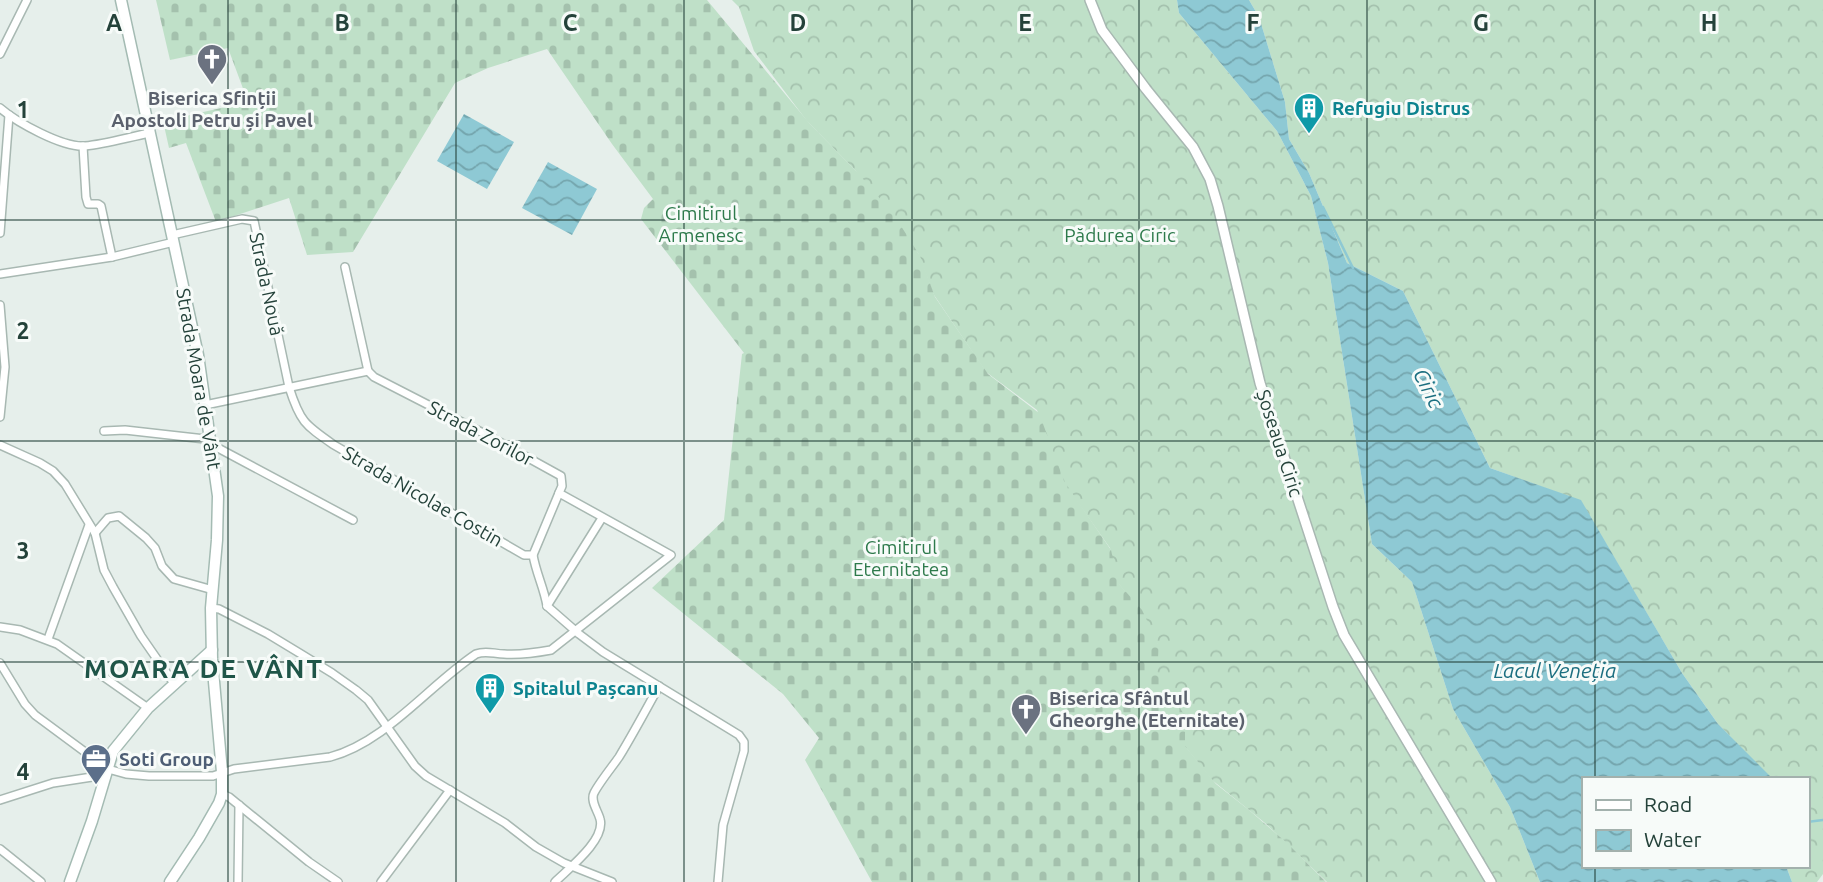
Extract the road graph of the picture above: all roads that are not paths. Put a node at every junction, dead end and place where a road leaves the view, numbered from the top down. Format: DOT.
graph roads {
  1 [pos="27,0"];
  2 [pos="121,0"];
  3 [pos="1090,0"];
  4 [pos="0,54"];
  5 [pos="0,108"];
  6 [pos="9,115"];
  7 [pos="150,133"];
  8 [pos="83,146"];
  9 [pos="0,233"];
  10 [pos="173,238"];
  11 [pos="112,257"];
  12 [pos="345,267"];
  13 [pos="0,274"];
  14 [pos="0,305"];
  15 [pos="368,371"];
  16 [pos="289,387"];
  17 [pos="205,405"];
  18 [pos="0,417"];
  19 [pos="104,431"];
  20 [pos="211,443"];
  21 [pos="0,445"];
  22 [pos="559,493"];
  23 [pos="603,518"];
  24 [pos="353,520"];
  25 [pos="89,525"];
  26 [pos="95,533"];
  27 [pos="533,555"];
  28 [pos="213,590"];
  29 [pos="547,606"];
  30 [pos="211,608"];
  31 [pos="0,627"];
  32 [pos="576,631"];
  33 [pos="48,639"];
  34 [pos="212,650"];
  35 [pos="0,663"];
  36 [pos="8,677"];
  37 [pos="0,681"];
  38 [pos="175,685"];
  39 [pos="659,686"];
  40 [pos="148,708"];
  41 [pos="387,726"];
  42 [pos="221,768"];
  43 [pos="108,769"];
  44 [pos="450,790"];
  45 [pos="222,794"];
  46 [pos="0,800"];
  47 [pos="239,805"];
  48 [pos="0,849"];
  49 [pos="573,866"];
  50 [pos="41,882"];
  51 [pos="70,882"];
  52 [pos="170,882"];
  53 [pos="238,882"];
  54 [pos="338,882"];
  55 [pos="381,882"];
  56 [pos="555,882"];
  57 [pos="612,882"];
  58 [pos="718,882"];
  59 [pos="1492,882"];
  1 -- 4 [label="street"];
  2 -- 7 [label="main road, Strada Moara de Vânt"];
  3 -- 59 [label="street, Șoseaua Ciric"];
  5 -- 6 [label="street"];
  6 -- 8 [label="street"];
  6 -- 9 [label="street"];
  7 -- 8 [label="street"];
  7 -- 10 [label="main road, Strada Moara de Vânt"];
  8 -- 11 [label="street"];
  10 -- 11 [label="street"];
  10 -- 16 [label="street, Strada Nouă"];
  10 -- 17 [label="main road, Strada Moara de Vânt"];
  11 -- 13 [label="street"];
  12 -- 15 [label="street"];
  14 -- 18 [label="street"];
  15 -- 16 [label="street"];
  15 -- 22 [label="street, Strada Zorilor"];
  16 -- 17 [label="street"];
  16 -- 27 [label="street, Strada Nicolae Costin"];
  17 -- 20 [label="main road, Strada Moara de Vânt"];
  19 -- 20 [label="street"];
  20 -- 24 [label="street"];
  20 -- 28 [label="main road, Strada Moara de Vânt"];
  21 -- 25 [label="street"];
  22 -- 23 [label="street"];
  22 -- 27 [label="street"];
  23 -- 29 [label="street"];
  23 -- 32 [label="street"];
  25 -- 26 [label="street"];
  25 -- 33 [label="street"];
  26 -- 28 [label="street"];
  26 -- 38 [label="street"];
  27 -- 29 [label="street"];
  28 -- 30 [label="main road, Strada Moara de Vânt"];
  29 -- 32 [label="street"];
  30 -- 34 [label="main road, Strada Moara de Vânt"];
  30 -- 41 [label="street"];
  31 -- 33 [label="street"];
  32 -- 39 [label="street"];
  32 -- 41 [label="street"];
  33 -- 40 [label="street"];
  34 -- 38 [label="main road"];
  34 -- 42 [label="main road, Strada Moara de Vânt"];
  35 -- 36 [label="street"];
  36 -- 37 [label="street"];
  36 -- 43 [label="street"];
  38 -- 40 [label="main road"];
  39 -- 49 [label="street"];
  39 -- 58 [label="street"];
  40 -- 43 [label="main road"];
  41 -- 42 [label="street"];
  41 -- 44 [label="street"];
  42 -- 43 [label="street"];
  42 -- 45 [label="main road, Strada Moara de Vânt"];
  43 -- 46 [label="street"];
  43 -- 51 [label="main road"];
  44 -- 49 [label="street"];
  44 -- 55 [label="street"];
  45 -- 47 [label="street"];
  45 -- 52 [label="main road"];
  47 -- 53 [label="street"];
  47 -- 54 [label="street"];
  48 -- 50 [label="street"];
  49 -- 56 [label="street"];
  49 -- 57 [label="street"];
}
